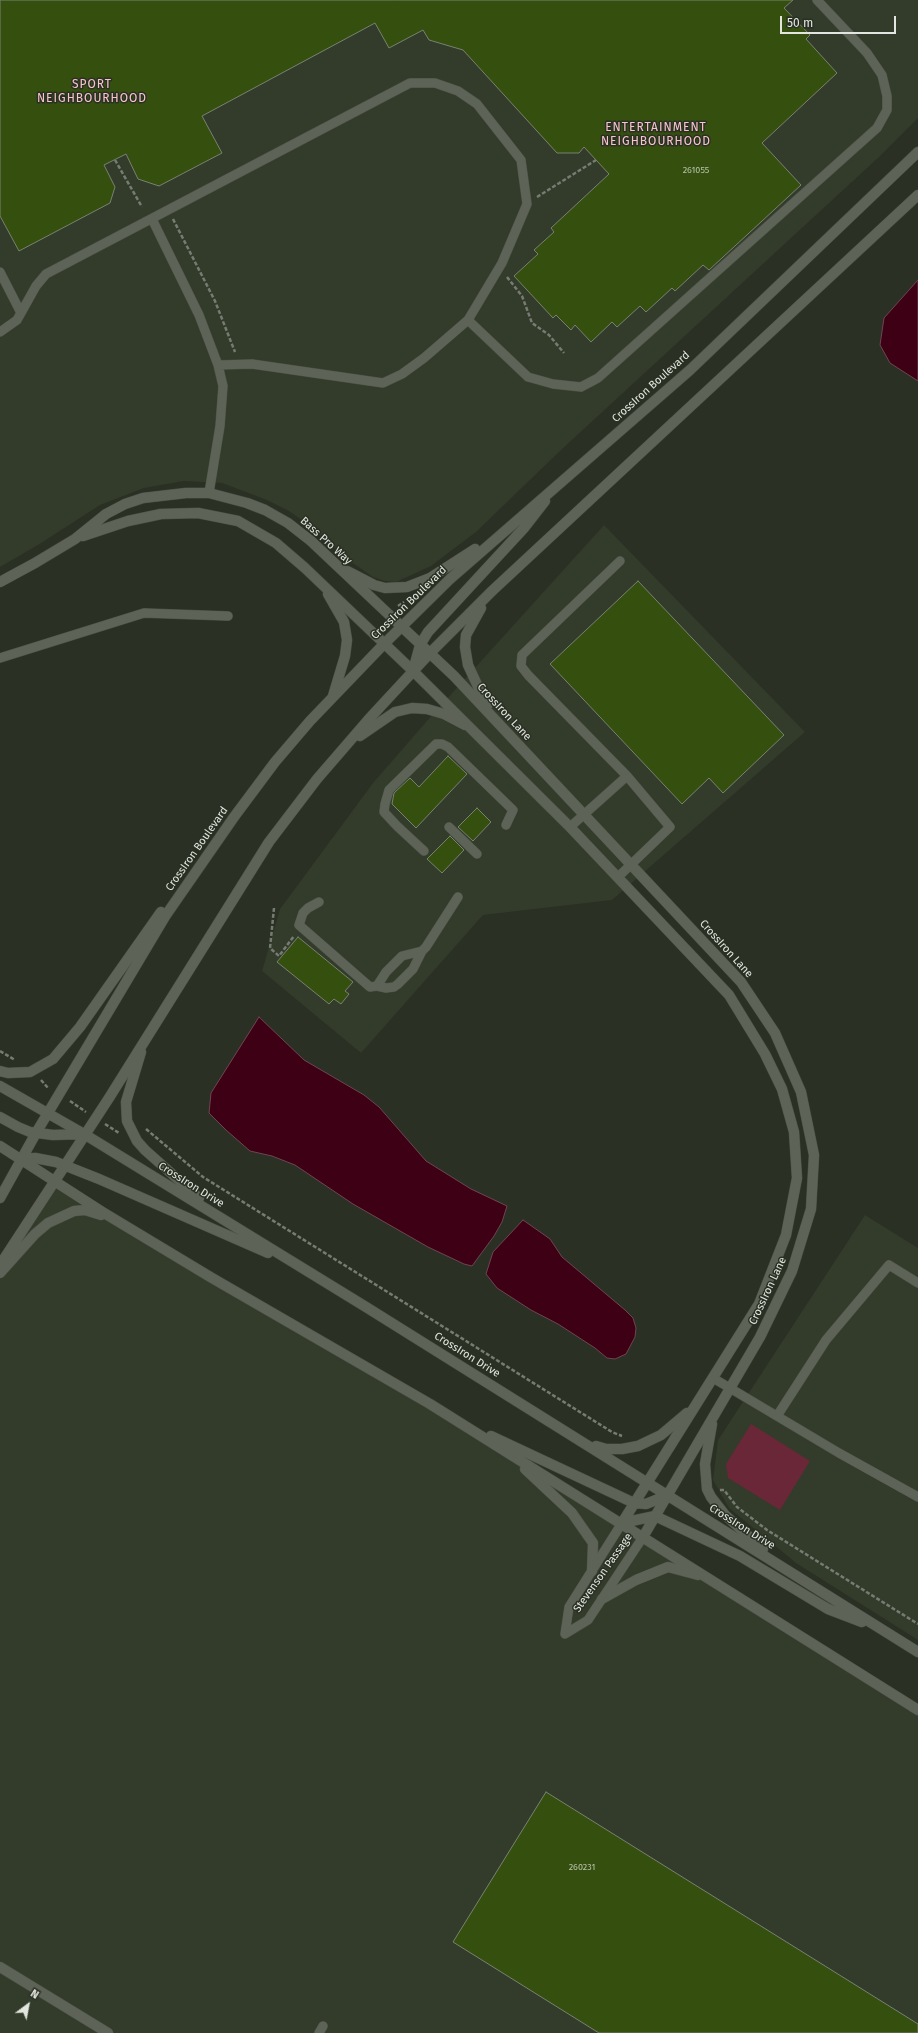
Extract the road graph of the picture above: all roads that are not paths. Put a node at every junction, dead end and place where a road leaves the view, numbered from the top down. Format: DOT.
graph roads {
  1 [pos="817,0"];
  2 [pos="918,152"];
  3 [pos="918,195"];
  4 [pos="152,219"];
  5 [pos="0,272"];
  6 [pos="22,313"];
  7 [pos="468,320"];
  8 [pos="0,332"];
  9 [pos="218,365"];
  10 [pos="555,488"];
  11 [pos="209,493"];
  12 [pos="501,533"];
  13 [pos="75,538"];
  14 [pos="620,561"];
  15 [pos="335,564"];
  16 [pos="0,582"];
  17 [pos="321,582"];
  18 [pos="488,595"];
  19 [pos="228,616"];
  20 [pos="401,627"];
  21 [pos="384,644"];
  22 [pos="420,645"];
  23 [pos="430,653"];
  24 [pos="0,658"];
  25 [pos="413,671"];
  26 [pos="332,698"];
  27 [pos="494,718"];
  28 [pos="473,729"];
  29 [pos="344,748"];
  30 [pos="627,776"];
  31 [pos="584,815"];
  32 [pos="234,817"];
  33 [pos="506,825"];
  34 [pos="449,827"];
  35 [pos="570,827"];
  36 [pos="424,851"];
  37 [pos="477,854"];
  38 [pos="631,865"];
  39 [pos="618,877"];
  40 [pos="458,897"];
  41 [pos="319,902"];
  42 [pos="422,951"];
  43 [pos="377,986"];
  44 [pos="144,1040"];
  45 [pos="0,1071"];
  46 [pos="0,1086"];
  47 [pos="48,1112"];
  48 [pos="0,1117"];
  49 [pos="36,1132"];
  50 [pos="84,1134"];
  51 [pos="0,1146"];
  52 [pos="21,1159"];
  53 [pos="65,1165"];
  54 [pos="55,1180"];
  55 [pos="0,1198"];
  56 [pos="121,1223"];
  57 [pos="242,1230"];
  58 [pos="0,1265"];
  59 [pos="0,1273"];
  60 [pos="322,1280"];
  61 [pos="918,1283"];
  62 [pos="744,1329"];
  63 [pos="760,1337"];
  64 [pos="713,1378"];
  65 [pos="730,1388"];
  66 [pos="695,1407"];
  67 [pos="449,1416"];
  68 [pos="777,1416"];
  69 [pos="713,1418"];
  70 [pos="586,1443"];
  71 [pos="510,1454"];
  72 [pos="648,1482"];
  73 [pos="668,1495"];
  74 [pos="918,1497"];
  75 [pos="634,1503"];
  76 [pos="655,1516"];
  77 [pos="622,1523"];
  78 [pos="643,1537"];
  79 [pos="782,1566"];
  80 [pos="592,1571"];
  81 [pos="708,1577"];
  82 [pos="602,1599"];
  83 [pos="883,1630"];
  84 [pos="918,1652"];
  85 [pos="918,1710"];
  86 [pos="0,1967"];
  87 [pos="108,2033"];
  1 -- 7 [label="lane"];
  2 -- 10 [label="street, CrossIron Boulevard"];
  3 -- 18 [label="street"];
  4 -- 6 [label="lane"];
  4 -- 7 [label="lane"];
  4 -- 9 [label="lane"];
  5 -- 6 [label="lane"];
  6 -- 8 [label="lane"];
  7 -- 9 [label="lane"];
  9 -- 11 [label="lane"];
  10 -- 12 [label="street, CrossIron Boulevard"];
  10 -- 22 [label="street"];
  11 -- 13 [label="street, Bass Pro Way"];
  11 -- 15 [label="street, Bass Pro Way"];
  12 -- 15 [label="street"];
  12 -- 20 [label="street, CrossIron Boulevard"];
  13 -- 16 [label="street, Bass Pro Way"];
  13 -- 17 [label="street, Bass Pro Way"];
  14 -- 30 [label="lane"];
  15 -- 20 [label="street, Bass Pro Way"];
  17 -- 21 [label="street, Bass Pro Way"];
  17 -- 26 [label="street"];
  18 -- 23 [label="street"];
  18 -- 27 [label="street"];
  19 -- 24 [label="lane"];
  20 -- 21 [label="street, CrossIron Boulevard"];
  20 -- 22 [label="street, Bass Pro Way"];
  21 -- 25 [label="street, Bass Pro Way"];
  21 -- 26 [label="street, CrossIron Boulevard"];
  22 -- 23 [label="street, Bass Pro Way"];
  22 -- 25 [label="street"];
  23 -- 25 [label="street"];
  23 -- 27 [label="street, CrossIron Lane"];
  25 -- 28 [label="street, CrossIron Lane"];
  25 -- 29 [label="street"];
  26 -- 32 [label="street, CrossIron Boulevard"];
  27 -- 31 [label="street, CrossIron Lane"];
  28 -- 29 [label="street"];
  28 -- 35 [label="street, CrossIron Lane"];
  29 -- 44 [label="street"];
  30 -- 31 [label="lane"];
  30 -- 38 [label="lane"];
  31 -- 35 [label="lane"];
  31 -- 38 [label="street, CrossIron Lane"];
  32 -- 45 [label="street"];
  32 -- 47 [label="street, CrossIron Boulevard"];
  33 -- 36 [label="lane"];
  34 -- 37 [label="lane"];
  35 -- 39 [label="street, CrossIron Lane"];
  38 -- 39 [label="lane"];
  38 -- 63 [label="street, CrossIron Lane"];
  39 -- 62 [label="street, CrossIron Lane"];
  40 -- 42 [label="lane"];
  41 -- 43 [label="lane"];
  42 -- 43 [label="lane"];
  42 -- 43 [label="lane"];
  44 -- 50 [label="street"];
  44 -- 57 [label="street"];
  46 -- 47 [label="street, CrossIron Drive"];
  47 -- 49 [label="street, CrossIron Boulevard"];
  47 -- 50 [label="street, CrossIron Drive"];
  48 -- 49 [label="street"];
  49 -- 50 [label="street"];
  49 -- 52 [label="street, CrossIron Boulevard"];
  50 -- 53 [label="street"];
  50 -- 57 [label="street, CrossIron Drive"];
  51 -- 52 [label="street"];
  52 -- 53 [label="street"];
  52 -- 54 [label="street"];
  52 -- 55 [label="street, CrossIron Boulevard"];
  53 -- 54 [label="street"];
  53 -- 60 [label="street"];
  54 -- 56 [label="street"];
  54 -- 58 [label="street"];
  56 -- 59 [label="street"];
  56 -- 67 [label="street"];
  57 -- 60 [label="street, CrossIron Drive"];
  60 -- 70 [label="street, CrossIron Drive"];
  61 -- 68 [label="lane"];
  62 -- 64 [label="street, Stevenson Passage"];
  63 -- 65 [label="street, Stevenson Passage"];
  64 -- 65 [label="lane"];
  64 -- 66 [label="street, Stevenson Passage"];
  65 -- 68 [label="lane"];
  65 -- 69 [label="street, Stevenson Passage"];
  66 -- 70 [label="street"];
  66 -- 72 [label="street, Stevenson Passage"];
  67 -- 71 [label="street"];
  67 -- 75 [label="street"];
  68 -- 74 [label="lane"];
  69 -- 73 [label="street, Stevenson Passage"];
  69 -- 79 [label="street"];
  70 -- 72 [label="street, CrossIron Drive"];
  71 -- 77 [label="street"];
  71 -- 80 [label="street"];
  72 -- 73 [label="street, CrossIron Drive"];
  72 -- 75 [label="street, Stevenson Passage"];
  73 -- 75 [label="street"];
  73 -- 76 [label="street, Stevenson Passage"];
  73 -- 79 [label="street, CrossIron Drive"];
  75 -- 77 [label="street, Stevenson Passage"];
  76 -- 77 [label="street"];
  76 -- 78 [label="street, Stevenson Passage"];
  76 -- 83 [label="street"];
  77 -- 78 [label="street"];
  77 -- 80 [label="lane, Stevenson Passage"];
  78 -- 81 [label="street"];
  78 -- 82 [label="lane, Stevenson Passage"];
  79 -- 83 [label="street, CrossIron Drive"];
  80 -- 82 [label="lane, Stevenson Passage"];
  81 -- 82 [label="street"];
  81 -- 85 [label="street"];
  83 -- 84 [label="street, CrossIron Drive"];
  86 -- 87 [label="street"];
}
